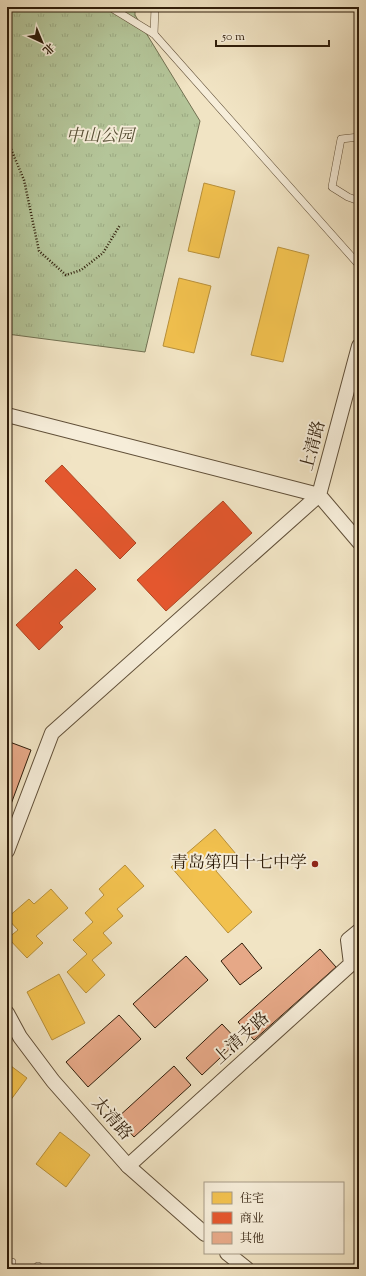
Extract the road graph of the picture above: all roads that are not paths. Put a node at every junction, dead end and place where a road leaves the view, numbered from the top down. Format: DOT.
graph roads {
  1 [pos="110,7"];
  2 [pos="155,7"];
  3 [pos="154,34"];
  4 [pos="359,137"];
  5 [pos="359,201"];
  6 [pos="359,265"];
  7 [pos="359,346"];
  8 [pos="7,415"];
  9 [pos="319,495"];
  10 [pos="359,542"];
  11 [pos="7,850"];
  12 [pos="359,931"];
  13 [pos="7,1013"];
  14 [pos="128,1166"];
  15 [pos="204,1233"];
  16 [pos="228,1254"];
  17 [pos="247,1269"];
  1 -- 3 [label="lane"];
  2 -- 3 [label="lane"];
  3 -- 6 [label="lane"];
  4 -- 5 [label="lane"];
  7 -- 9 [label="street, 上清路"];
  8 -- 9 [label="street"];
  9 -- 10 [label="street, 上清路"];
  9 -- 11 [label="street"];
  12 -- 14 [label="street, 上清支路"];
  13 -- 14 [label="street, 太清路"];
  14 -- 15 [label="street, 太清路"];
  16 -- 17 [label="street"];
}
